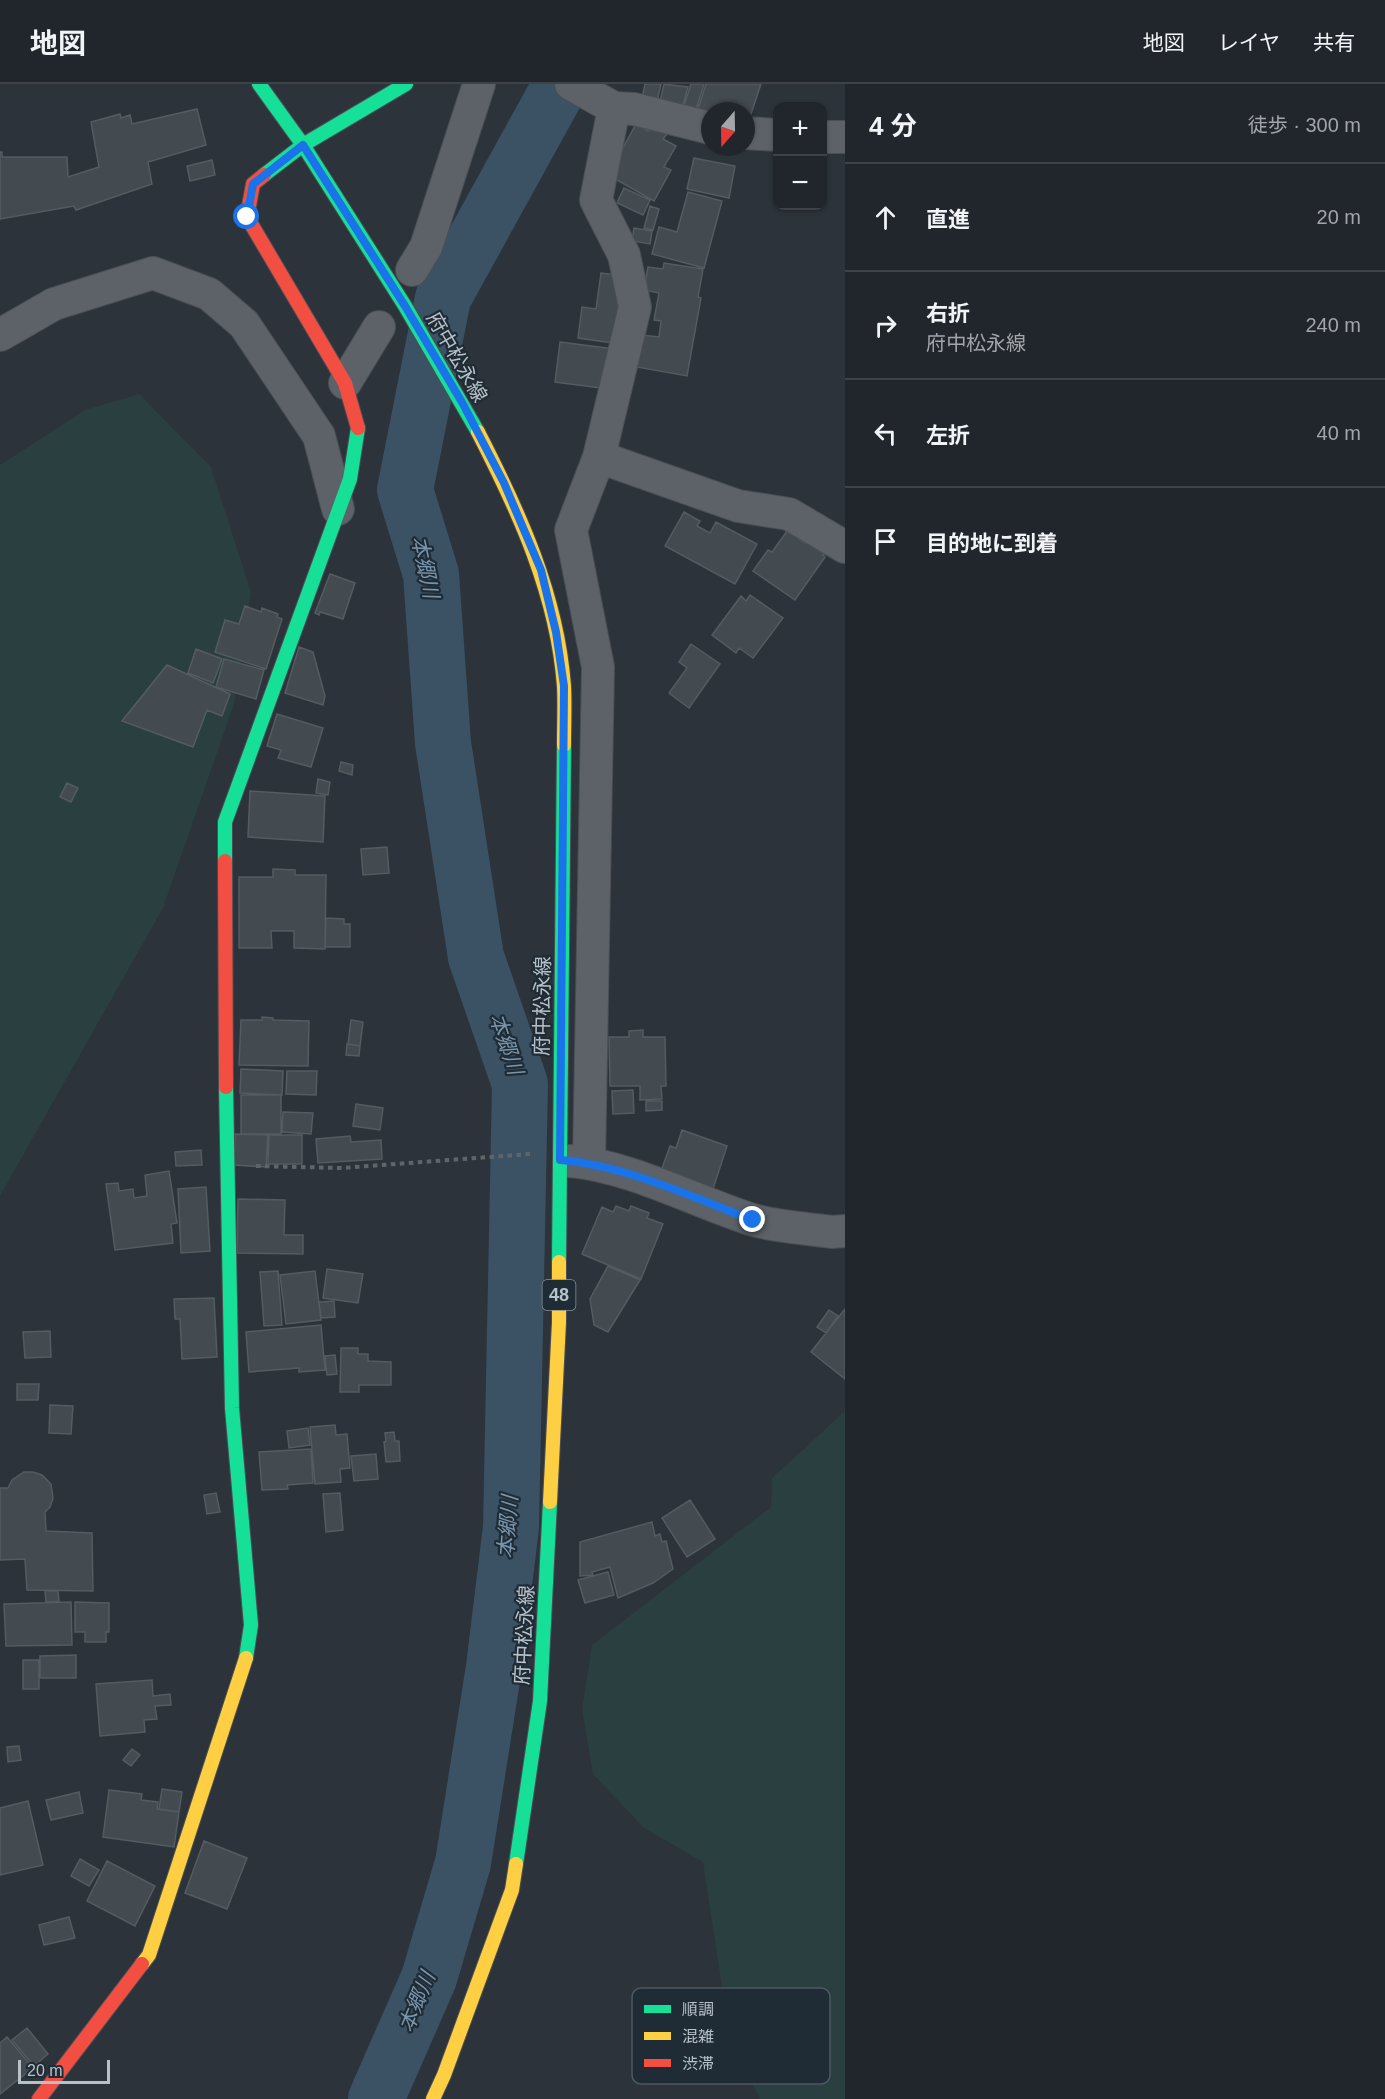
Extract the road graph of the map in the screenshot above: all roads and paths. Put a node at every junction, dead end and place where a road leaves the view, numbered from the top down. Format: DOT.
graph roads {
  1 [pos="260,84"];
  2 [pos="406,84"];
  3 [pos="479,84"];
  4 [pos="595,97"];
  5 [pos="701,126"];
  6 [pos="755,134"];
  7 [pos="773,135"];
  8 [pos="827,137"];
  9 [pos="845,137"];
  10 [pos="303,145"];
  11 [pos="412,270"];
  12 [pos="379,327"];
  13 [pos="0,334"];
  14 [pos="345,383"];
  15 [pos="598,457"];
  16 [pos="338,509"];
  17 [pos="845,547"];
  18 [pos="560,1159"];
  19 [pos="226,1166"];
  20 [pos="845,1231"];
  21 [pos="39,2099"];
  22 [pos="433,2099"];
  1 -- 10 [label="street, 府中松永線 / 48"];
  2 -- 10 [label="street"];
  3 -- 11 [label="street"];
  4 -- 5 [label="street"];
  4 -- 15 [label="street"];
  6 -- 7 [label="street"];
  8 -- 9 [label="street"];
  10 -- 14 [label="street"];
  10 -- 18 [label="street, 府中松永線 / 48"];
  12 -- 14 [label="street"];
  13 -- 16 [label="street"];
  14 -- 16 [label="street"];
  15 -- 17 [label="street"];
  15 -- 18 [label="street"];
  16 -- 19 [label="street"];
  18 -- 19 [label="path"];
  18 -- 20 [label="street"];
  18 -- 22 [label="street, 府中松永線 / 48"];
  19 -- 21 [label="street"];
}
